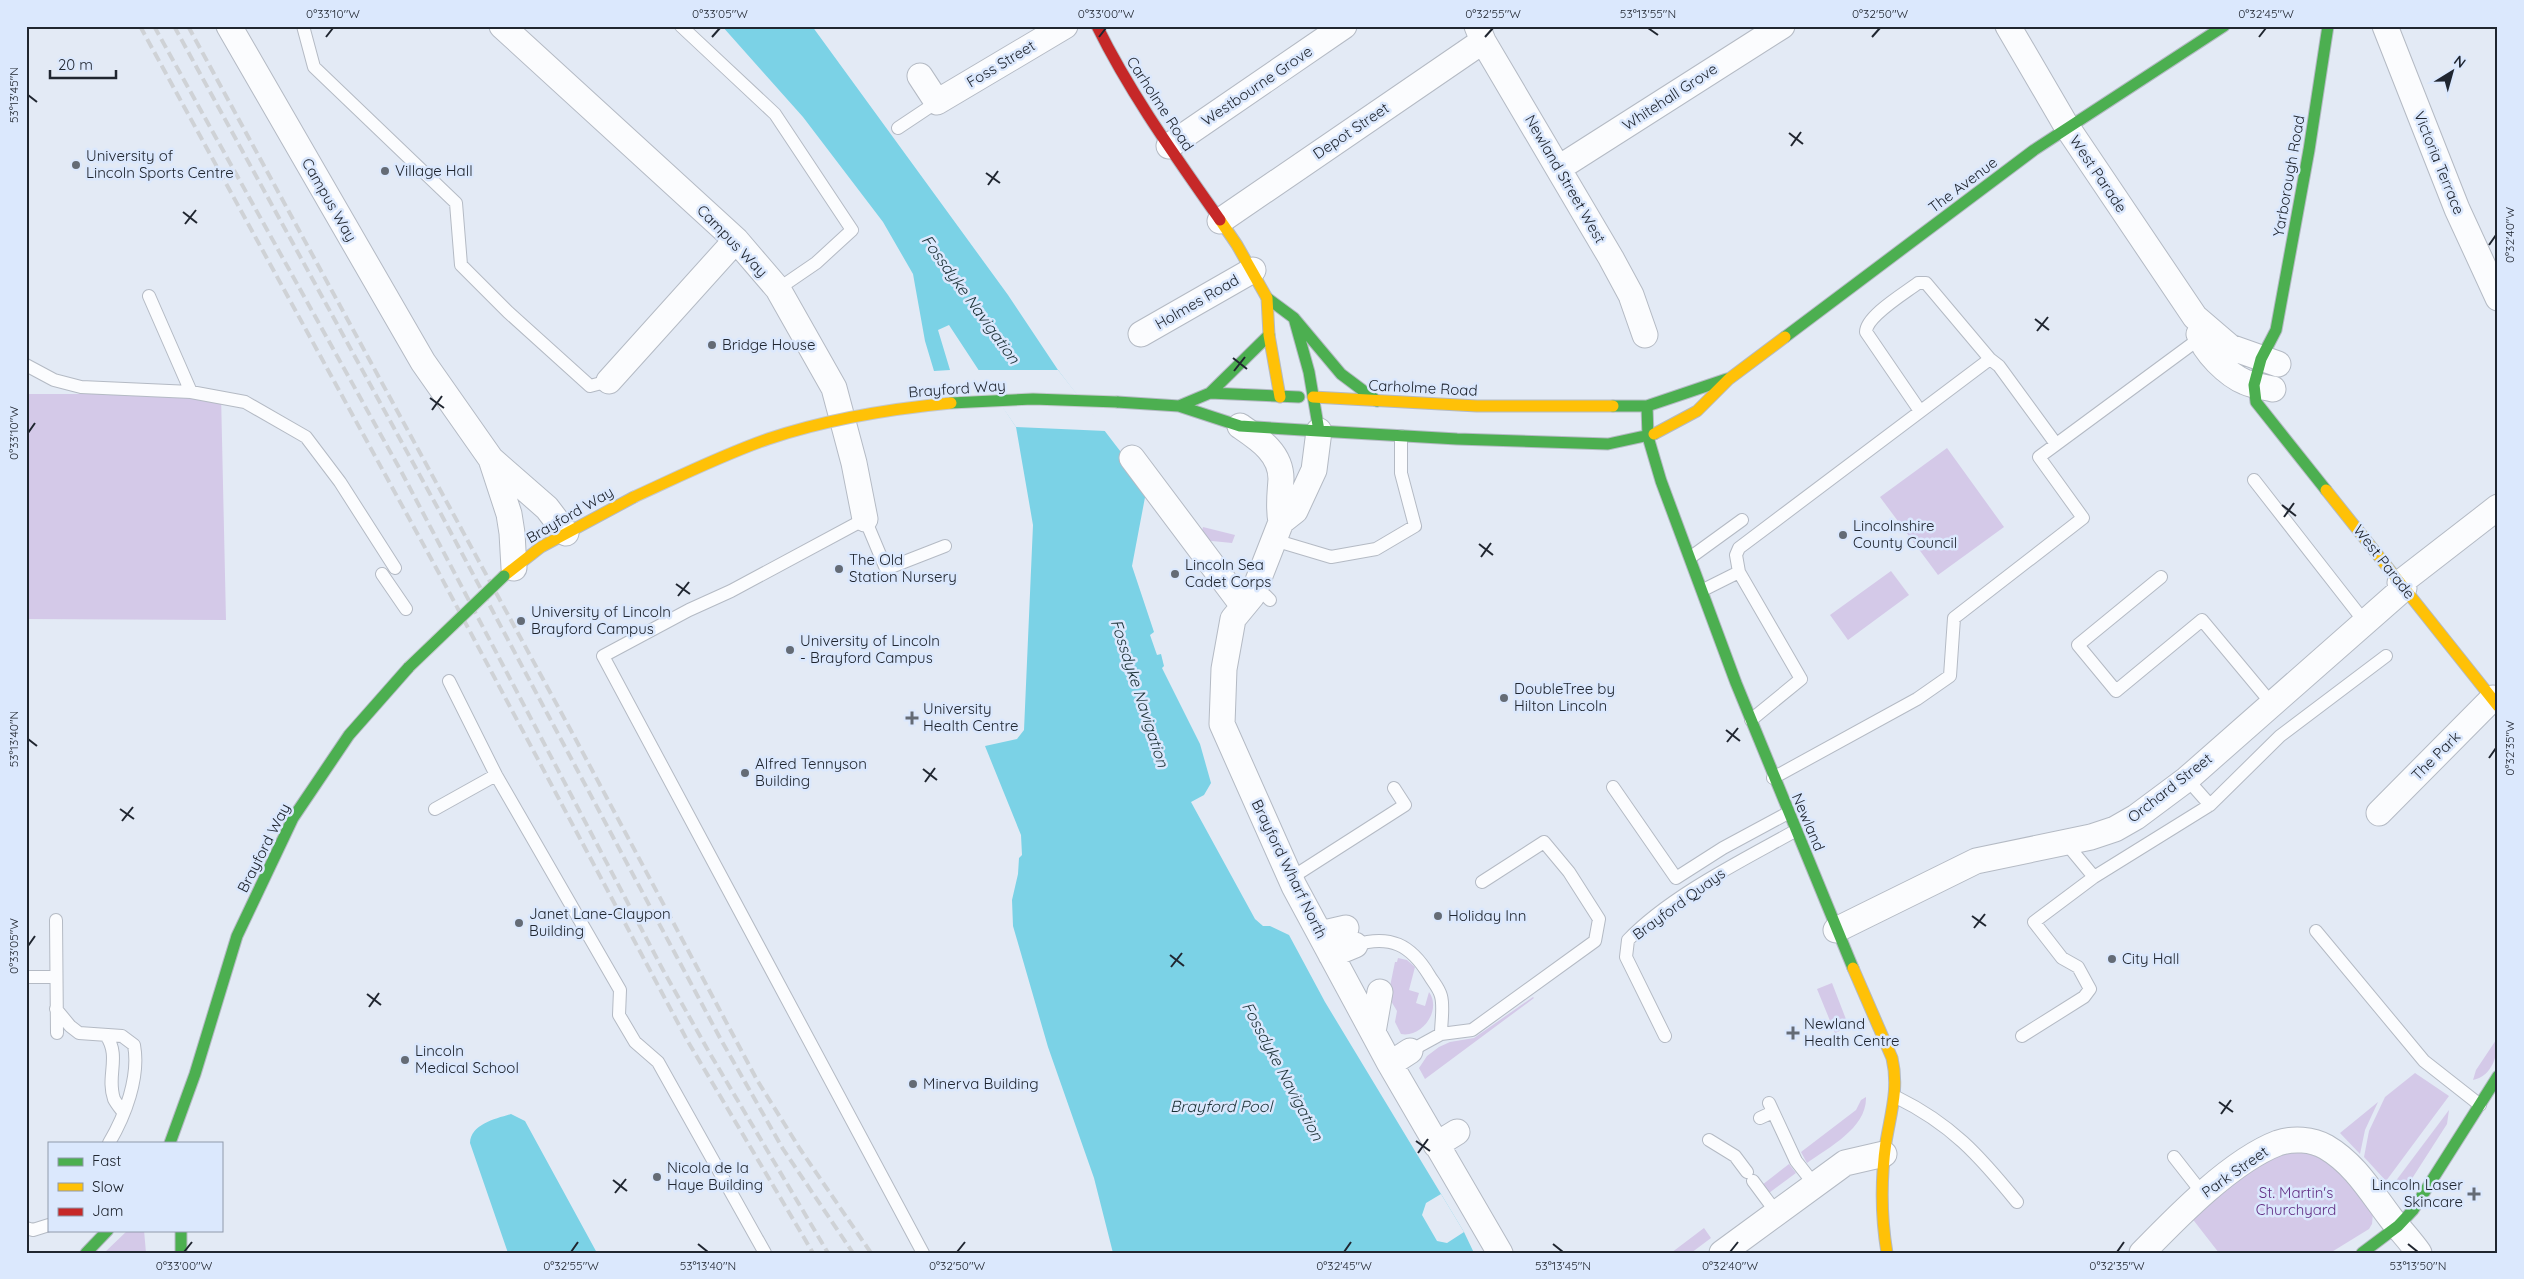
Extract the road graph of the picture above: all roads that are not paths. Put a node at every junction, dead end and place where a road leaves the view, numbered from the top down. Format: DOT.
graph roads {
  1 [pos="229,26"];
  2 [pos="303,26"];
  3 [pos="502,26"];
  4 [pos="681,26"];
  5 [pos="1064,26"];
  6 [pos="1097,26"];
  7 [pos="1344,26"];
  8 [pos="1782,26"];
  9 [pos="2008,26"];
  10 [pos="2224,26"];
  11 [pos="2328,26"];
  12 [pos="2384,26"];
  13 [pos="1479,30"];
  14 [pos="920,76"];
  15 [pos="938,102"];
  16 [pos="2067,127"];
  17 [pos="898,128"];
  18 [pos="1169,146"];
  19 [pos="1559,168"];
  20 [pos="1220,221"];
  21 [pos="736,240"];
  22 [pos="1253,270"];
  23 [pos="778,289"];
  24 [pos="149,296"];
  25 [pos="1267,298"];
  26 [pos="2498,298"];
  27 [pos="1294,318"];
  28 [pos="2202,328"];
  29 [pos="2276,330"];
  30 [pos="1141,334"];
  31 [pos="1269,335"];
  32 [pos="1645,335"];
  33 [pos="1990,359"];
  34 [pos="26,365"];
  35 [pos="2269,375"];
  36 [pos="1729,379"];
  37 [pos="610,381"];
  38 [pos="191,392"];
  39 [pos="1210,393"];
  40 [pos="1280,397"];
  41 [pos="1313,397"];
  42 [pos="1377,401"];
  43 [pos="1178,406"];
  44 [pos="1647,406"];
  45 [pos="1920,411"];
  46 [pos="2270,418"];
  47 [pos="1240,426"];
  48 [pos="1314,431"];
  49 [pos="1401,436"];
  50 [pos="1648,437"];
  51 [pos="2056,444"];
  52 [pos="1132,458"];
  53 [pos="491,459"];
  54 [pos="2254,480"];
  55 [pos="2498,507"];
  56 [pos="865,519"];
  57 [pos="1742,520"];
  58 [pos="1277,531"];
  59 [pos="566,532"];
  60 [pos="945,546"];
  61 [pos="1691,557"];
  62 [pos="395,568"];
  63 [pos="509,572"];
  64 [pos="1739,572"];
  65 [pos="382,574"];
  66 [pos="1260,574"];
  67 [pos="2160,576"];
  68 [pos="2402,586"];
  69 [pos="1703,590"];
  70 [pos="1270,600"];
  71 [pos="1243,606"];
  72 [pos="406,609"];
  73 [pos="2364,621"];
  74 [pos="2386,656"];
  75 [pos="449,681"];
  76 [pos="2496,702"];
  77 [pos="2272,704"];
  78 [pos="1751,720"];
  79 [pos="496,775"];
  80 [pos="1773,778"];
  81 [pos="2187,779"];
  82 [pos="1613,787"];
  83 [pos="1394,788"];
  84 [pos="2210,805"];
  85 [pos="436,809"];
  86 [pos="1788,813"];
  87 [pos="2379,813"];
  88 [pos="1795,831"];
  89 [pos="2065,842"];
  90 [pos="2094,876"];
  91 [pos="1291,878"];
  92 [pos="1482,882"];
  93 [pos="56,920"];
  94 [pos="1836,930"];
  95 [pos="2316,931"];
  96 [pos="1351,936"];
  97 [pos="1326,944"];
  98 [pos="55,976"];
  99 [pos="26,977"];
  100 [pos="1380,992"];
  101 [pos="56,1009"];
  102 [pos="1373,1032"];
  103 [pos="57,1033"];
  104 [pos="1441,1034"];
  105 [pos="106,1035"];
  106 [pos="1665,1036"];
  107 [pos="2022,1036"];
  108 [pos="1400,1057"];
  109 [pos="195,1074"];
  110 [pos="2498,1076"];
  111 [pos="1896,1097"];
  112 [pos="2480,1105"];
  113 [pos="123,1112"];
  114 [pos="1760,1118"];
  115 [pos="189,1123"];
  116 [pos="1709,1140"];
  117 [pos="110,1142"];
  118 [pos="170,1142"];
  119 [pos="1884,1154"];
  120 [pos="2174,1157"];
  121 [pos="1814,1184"];
  122 [pos="2203,1194"];
  123 [pos="2017,1202"];
  124 [pos="1776,1212"];
  125 [pos="48,1225"];
  126 [pos="2398,1226"];
  127 [pos="26,1228"];
  128 [pos="106,1232"];
  129 [pos="181,1232"];
  130 [pos="86,1253"];
  131 [pos="182,1253"];
  132 [pos="765,1253"];
  133 [pos="923,1253"];
  134 [pos="1500,1253"];
  135 [pos="1722,1253"];
  136 [pos="1887,1253"];
  137 [pos="2142,1253"];
  138 [pos="2362,1253"];
  139 [pos="2419,1253"];
  1 -- 53 [label="street, Campus Way"];
  2 -- 37 [label="lane"];
  3 -- 21 [label="street, Campus Way"];
  4 -- 23 [label="lane"];
  5 -- 15 [label="street, Foss Street"];
  6 -- 18 [label="main road, Carholme Road"];
  7 -- 18 [label="street, Westbourne Grove"];
  8 -- 19 [label="street, Whitehall Grove"];
  9 -- 16 [label="street, West Parade"];
  10 -- 16 [label="main road, The Avenue"];
  11 -- 29 [label="main road, Yarborough Road"];
  12 -- 26 [label="street, Victoria Terrace"];
  13 -- 19 [label="street, Newland Street West"];
  13 -- 20 [label="street, Depot Street"];
  14 -- 15 [label="street"];
  15 -- 17 [label="lane, Foss Street"];
  16 -- 28 [label="street, West Parade"];
  16 -- 36 [label="main road, The Avenue"];
  18 -- 20 [label="main road, Carholme Road"];
  19 -- 32 [label="street, Newland Street West"];
  20 -- 22 [label="main road, Carholme Road"];
  21 -- 23 [label="street, Campus Way"];
  21 -- 37 [label="street"];
  22 -- 25 [label="main road, Carholme Road"];
  22 -- 30 [label="street, Holmes Road"];
  23 -- 56 [label="street, Campus Way"];
  24 -- 38 [label="lane"];
  25 -- 27 [label="main road, Carholme Road"];
  25 -- 31 [label="main road, Carholme Road"];
  27 -- 41 [label="main road"];
  27 -- 42 [label="main road, Carholme Road"];
  28 -- 35 [label="street, West Parade"];
  28 -- 51 [label="lane"];
  29 -- 35 [label="main road, Yarborough Road"];
  29 -- 35 [label="main road, Yarborough Road"];
  31 -- 39 [label="main road"];
  31 -- 40 [label="main road, Carholme Road"];
  33 -- 45 [label="lane"];
  33 -- 45 [label="lane"];
  33 -- 51 [label="lane"];
  34 -- 38 [label="lane"];
  35 -- 46 [label="main road"];
  35 -- 46 [label="main road, West Parade"];
  36 -- 44 [label="main road, The Avenue"];
  36 -- 50 [label="main road, The Avenue"];
  38 -- 62 [label="lane"];
  39 -- 40 [label="main road, Carholme Road"];
  39 -- 43 [label="main road"];
  40 -- 41 [label="main road, Carholme Road"];
  40 -- 48 [label="main road"];
  41 -- 42 [label="main road, Carholme Road"];
  41 -- 48 [label="main road"];
  42 -- 44 [label="main road, Carholme Road"];
  43 -- 47 [label="main road"];
  43 -- 59 [label="main road, Brayford Way, bridge"];
  44 -- 50 [label="main road, Newland"];
  45 -- 64 [label="lane"];
  46 -- 68 [label="main road, West Parade"];
  47 -- 48 [label="main road"];
  47 -- 58 [label="street"];
  48 -- 49 [label="main road"];
  48 -- 58 [label="street, Brayford Wharf North"];
  49 -- 50 [label="main road"];
  49 -- 58 [label="lane"];
  50 -- 61 [label="main road, Newland"];
  51 -- 80 [label="lane"];
  52 -- 71 [label="street"];
  53 -- 59 [label="street, Campus Way"];
  53 -- 63 [label="street"];
  54 -- 73 [label="lane"];
  55 -- 68 [label="street, Orchard Street"];
  56 -- 60 [label="lane"];
  56 -- 133 [label="lane"];
  57 -- 61 [label="lane"];
  58 -- 66 [label="street, Brayford Wharf North"];
  59 -- 63 [label="main road, Brayford Way"];
  61 -- 69 [label="main road, Newland"];
  63 -- 109 [label="main road, Brayford Way, bridge"];
  64 -- 69 [label="lane"];
  64 -- 78 [label="lane"];
  65 -- 72 [label="lane"];
  66 -- 70 [label="lane"];
  66 -- 71 [label="street, Brayford Wharf North"];
  67 -- 77 [label="lane"];
  68 -- 73 [label="street, Orchard Street"];
  68 -- 76 [label="main road, West Parade"];
  69 -- 78 [label="main road, Newland"];
  71 -- 91 [label="street, Brayford Wharf North"];
  73 -- 77 [label="street, Orchard Street"];
  74 -- 84 [label="lane"];
  75 -- 79 [label="lane"];
  76 -- 87 [label="street, The Park"];
  77 -- 81 [label="street, Orchard Street"];
  78 -- 80 [label="main road, Newland"];
  79 -- 85 [label="lane"];
  79 -- 132 [label="lane"];
  80 -- 86 [label="main road, Newland"];
  81 -- 84 [label="lane"];
  81 -- 89 [label="street, Orchard Street"];
  82 -- 86 [label="lane"];
  83 -- 91 [label="lane"];
  84 -- 90 [label="lane"];
  86 -- 88 [label="main road, Newland"];
  88 -- 94 [label="main road, Newland"];
  88 -- 106 [label="lane, Brayford Quays"];
  89 -- 90 [label="lane"];
  89 -- 94 [label="street, Orchard Street"];
  90 -- 107 [label="lane"];
  91 -- 97 [label="street, Brayford Wharf North"];
  92 -- 104 [label="lane"];
  93 -- 98 [label="lane"];
  94 -- 111 [label="main road, Newland"];
  95 -- 112 [label="lane"];
  96 -- 97 [label="street"];
  96 -- 104 [label="lane"];
  97 -- 102 [label="street, Brayford Wharf North"];
  98 -- 99 [label="lane"];
  98 -- 101 [label="lane"];
  100 -- 102 [label="street"];
  101 -- 103 [label="lane"];
  101 -- 105 [label="lane"];
  102 -- 108 [label="street, Brayford Wharf North"];
  104 -- 108 [label="lane"];
  105 -- 113 [label="lane"];
  105 -- 113 [label="lane"];
  108 -- 134 [label="street, Brayford Wharf North"];
  109 -- 115 [label="main road, Brayford Way"];
  109 -- 118 [label="main road, Brayford Way"];
  110 -- 112 [label="main road"];
  111 -- 119 [label="main road, Newland"];
  111 -- 123 [label="lane"];
  112 -- 126 [label="main road"];
  113 -- 117 [label="lane"];
  114 -- 121 [label="lane"];
  116 -- 124 [label="lane"];
  119 -- 121 [label="street"];
  119 -- 136 [label="main road, Newland"];
  120 -- 122 [label="lane"];
  121 -- 124 [label="street"];
  122 -- 126 [label="street, Park Street"];
  122 -- 137 [label="street, Park Street"];
  124 -- 135 [label="street"];
  125 -- 127 [label="lane"];
  126 -- 138 [label="main road"];
  126 -- 139 [label="street, Park Street"];
  128 -- 130 [label="main road"];
  129 -- 131 [label="main road"];
}
